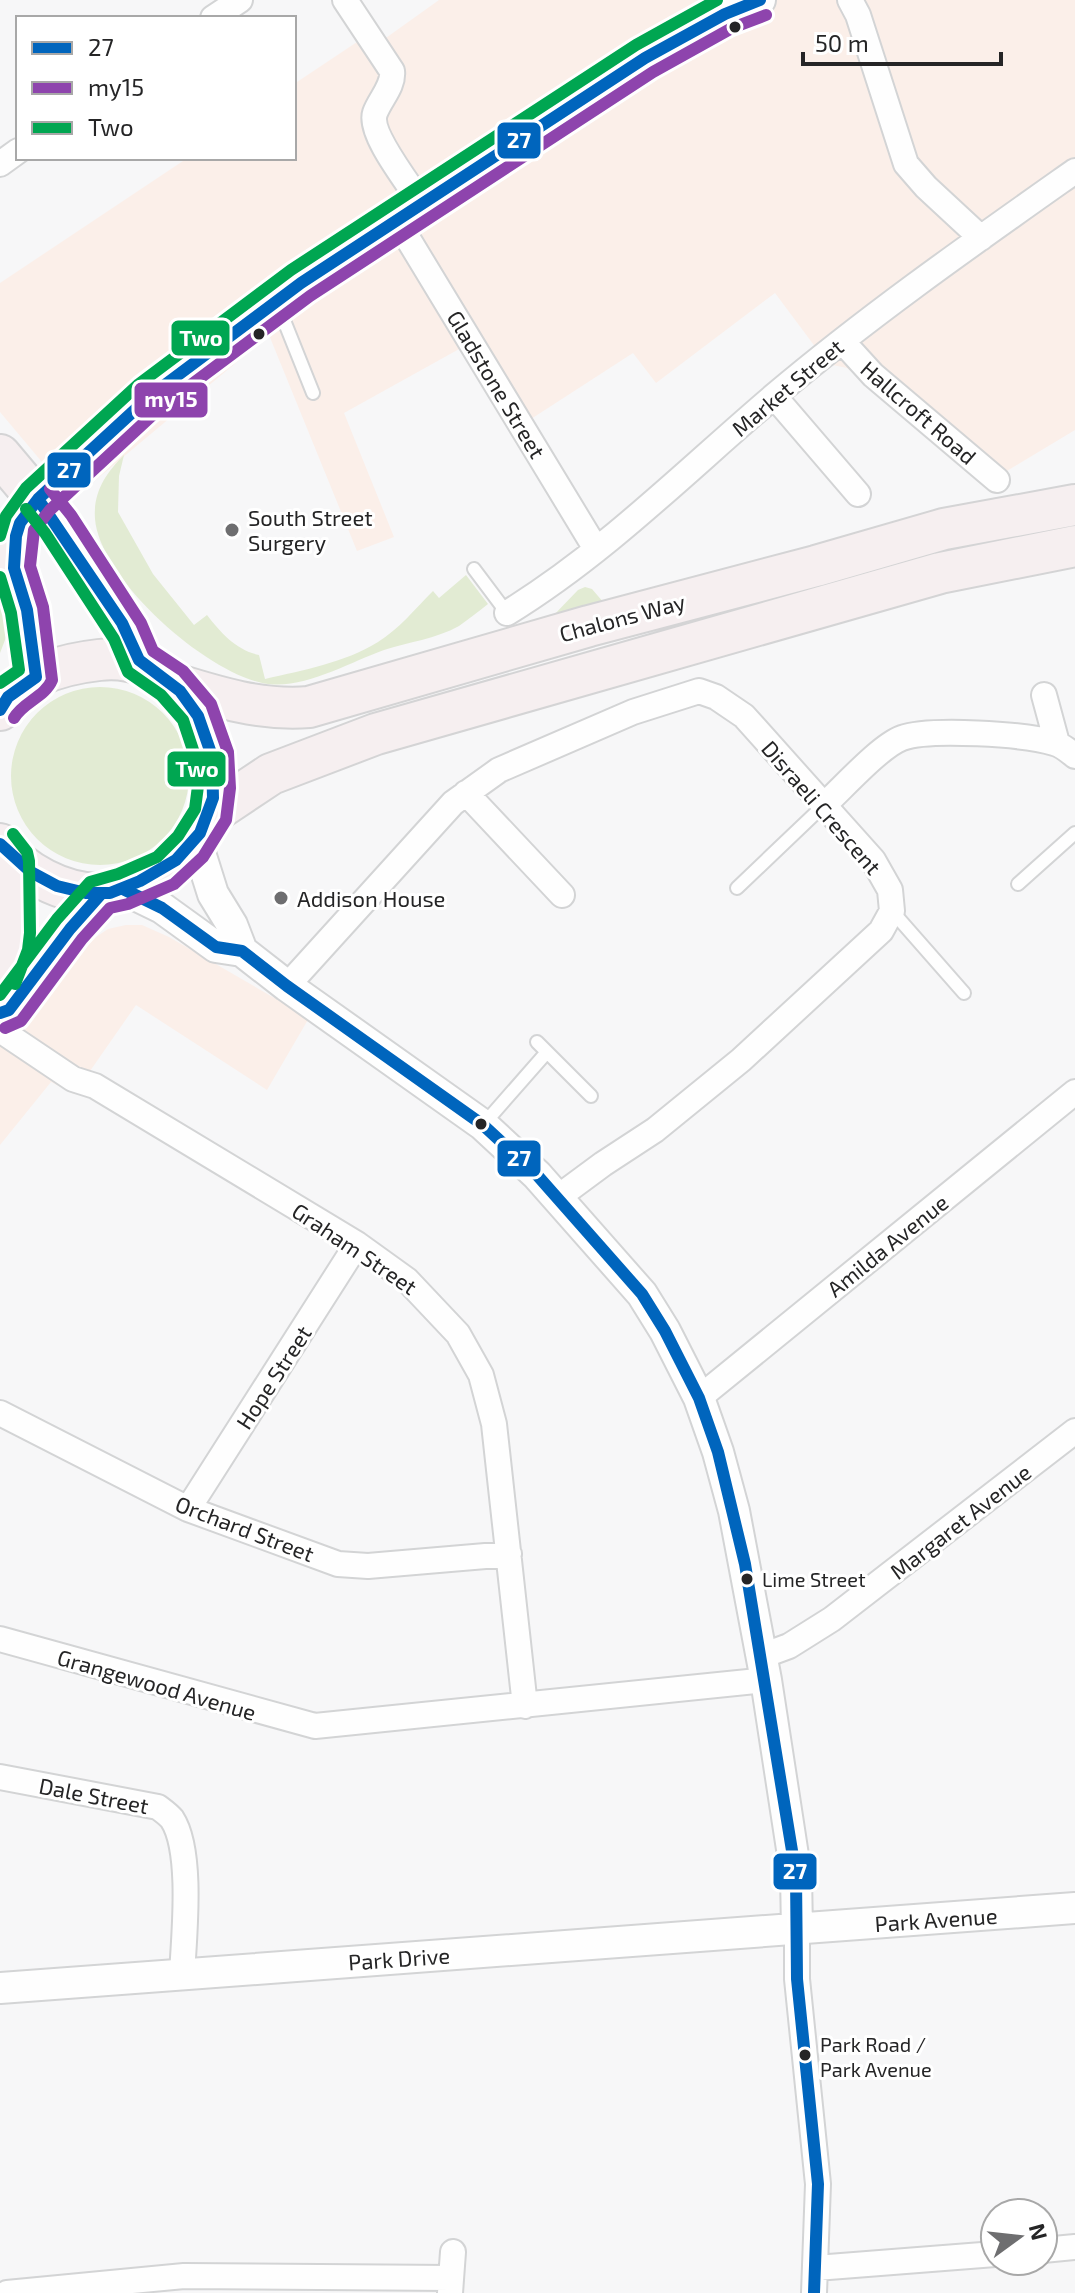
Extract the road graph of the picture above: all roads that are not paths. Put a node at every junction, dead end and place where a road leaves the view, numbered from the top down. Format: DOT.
graph roads {
  1 [pos="240,0"];
  2 [pos="345,0"];
  3 [pos="760,0"];
  4 [pos="850,0"];
  5 [pos="721,7"];
  6 [pos="216,16"];
  7 [pos="1075,171"];
  8 [pos="421,203"];
  9 [pos="396,219"];
  10 [pos="981,238"];
  11 [pos="276,300"];
  12 [pos="842,341"];
  13 [pos="313,393"];
  14 [pos="774,396"];
  15 [pos="0,455"];
  16 [pos="997,480"];
  17 [pos="858,494"];
  18 [pos="38,499"];
  19 [pos="1075,505"];
  20 [pos="1075,546"];
  21 [pos="7,554"];
  22 [pos="596,557"];
  23 [pos="474,569"];
  24 [pos="507,613"];
  25 [pos="156,673"];
  26 [pos="1044,695"];
  27 [pos="11,696"];
  28 [pos="1066,749"];
  29 [pos="466,793"];
  30 [pos="823,806"];
  31 [pos="204,827"];
  32 [pos="1075,833"];
  33 [pos="7,852"];
  34 [pos="1018,884"];
  35 [pos="737,888"];
  36 [pos="112,891"];
  37 [pos="562,895"];
  38 [pos="892,911"];
  39 [pos="242,951"];
  40 [pos="0,978"];
  41 [pos="287,986"];
  42 [pos="964,993"];
  43 [pos="0,1013"];
  44 [pos="0,1026"];
  45 [pos="537,1042"];
  46 [pos="547,1052"];
  47 [pos="1075,1092"];
  48 [pos="591,1096"];
  49 [pos="483,1125"];
  50 [pos="557,1198"];
  51 [pos="357,1244"];
  52 [pos="699,1398"];
  53 [pos="0,1413"];
  54 [pos="1075,1431"];
  55 [pos="188,1509"];
  56 [pos="509,1554"];
  57 [pos="0,1639"];
  58 [pos="764,1668"];
  59 [pos="525,1706"];
  60 [pos="0,1777"];
  61 [pos="1075,1908"];
  62 [pos="797,1930"];
  63 [pos="182,1974"];
  64 [pos="0,1988"];
  65 [pos="453,2252"];
  66 [pos="979,2255"];
  67 [pos="816,2268"];
  68 [pos="451,2286"];
  69 [pos="7,2293"];
  70 [pos="814,2293"];
  1 -- 6 [label="street"];
  2 -- 8 [label="street"];
  3 -- 5 [label="street"];
  4 -- 10 [label="street"];
  5 -- 8 [label="street"];
  7 -- 10 [label="street, Market Street"];
  8 -- 9 [label="street"];
  9 -- 11 [label="street"];
  9 -- 22 [label="street, Gladstone Street"];
  10 -- 12 [label="street, Market Street"];
  11 -- 13 [label="lane"];
  11 -- 18 [label="street"];
  12 -- 14 [label="street, Market Street"];
  12 -- 16 [label="street, Hallcroft Road"];
  14 -- 17 [label="street"];
  14 -- 22 [label="street, Market Street"];
  15 -- 18 [label="main road"];
  18 -- 21 [label="street"];
  18 -- 25 [label="main road"];
  19 -- 25 [label="main road, Chalons Way"];
  20 -- 31 [label="main road, Chalons Way"];
  21 -- 27 [label="main road"];
  22 -- 24 [label="street, Market Street"];
  23 -- 24 [label="lane"];
  25 -- 27 [label="main road, Chalons Way"];
  25 -- 31 [label="main road"];
  26 -- 28 [label="street"];
  28 -- 30 [label="street"];
  29 -- 30 [label="street, Disraeli Crescent"];
  29 -- 37 [label="street"];
  29 -- 41 [label="street, Disraeli Crescent"];
  30 -- 35 [label="lane"];
  30 -- 38 [label="street, Disraeli Crescent"];
  31 -- 36 [label="main road, Chalons Way"];
  31 -- 39 [label="street"];
  32 -- 34 [label="lane"];
  33 -- 36 [label="main road"];
  33 -- 40 [label="main road"];
  36 -- 39 [label="street"];
  36 -- 43 [label="main road"];
  38 -- 42 [label="lane"];
  38 -- 50 [label="street"];
  39 -- 41 [label="street"];
  41 -- 49 [label="street"];
  44 -- 51 [label="street, Graham Street"];
  45 -- 46 [label="lane"];
  46 -- 48 [label="lane"];
  46 -- 49 [label="lane"];
  47 -- 52 [label="street, Amilda Avenue"];
  49 -- 50 [label="street"];
  50 -- 52 [label="street"];
  51 -- 55 [label="street, Hope Street"];
  51 -- 56 [label="street, Graham Street"];
  52 -- 58 [label="street"];
  53 -- 55 [label="street, Orchard Street"];
  54 -- 58 [label="street, Margaret Avenue"];
  55 -- 56 [label="street, Orchard Street"];
  56 -- 59 [label="street, Graham Street"];
  57 -- 59 [label="street, Grangewood Avenue"];
  58 -- 59 [label="street"];
  58 -- 62 [label="street"];
  60 -- 63 [label="street, Dale Street"];
  61 -- 62 [label="street, Park Avenue"];
  62 -- 63 [label="street, Park Drive"];
  62 -- 67 [label="street"];
  63 -- 64 [label="street, Park Drive"];
  65 -- 68 [label="street"];
  66 -- 67 [label="street"];
  67 -- 70 [label="street"];
  68 -- 69 [label="street"];
}
